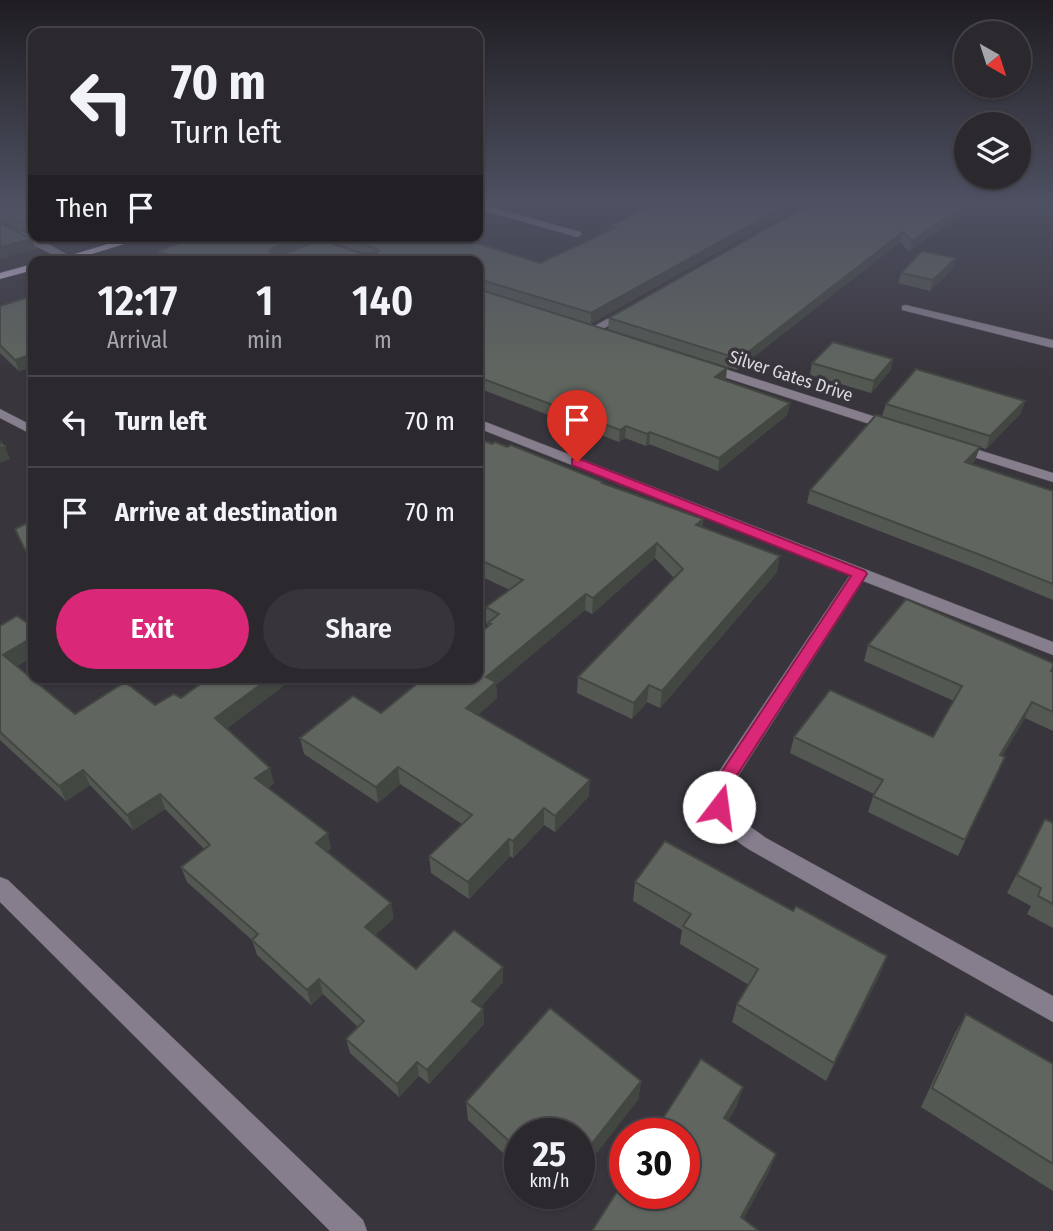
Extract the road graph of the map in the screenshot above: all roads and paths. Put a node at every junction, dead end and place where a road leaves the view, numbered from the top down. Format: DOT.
graph roads {
  1 [pos="28,268"];
  2 [pos="0,276"];
  3 [pos="634,307"];
  4 [pos="906,308"];
  5 [pos="592,331"];
  6 [pos="1053,344"];
  7 [pos="697,365"];
  8 [pos="0,412"];
  9 [pos="483,425"];
  10 [pos="28,428"];
  11 [pos="908,432"];
  12 [pos="948,444"];
  13 [pos="1053,478"];
  14 [pos="859,574"];
  15 [pos="1053,649"];
  16 [pos="0,887"];
  17 [pos="1053,1010"];
  18 [pos="352,1231"];
  1 -- 2 [label="main road"];
  3 -- 5 [label="street"];
  4 -- 6 [label="street"];
  7 -- 11 [label="street, Silver Gates Drive"];
  8 -- 10 [label="street"];
  9 -- 14 [label="street"];
  12 -- 13 [label="street"];
  14 -- 15 [label="street"];
  14 -- 17 [label="street"];
  16 -- 18 [label="street"];
}
